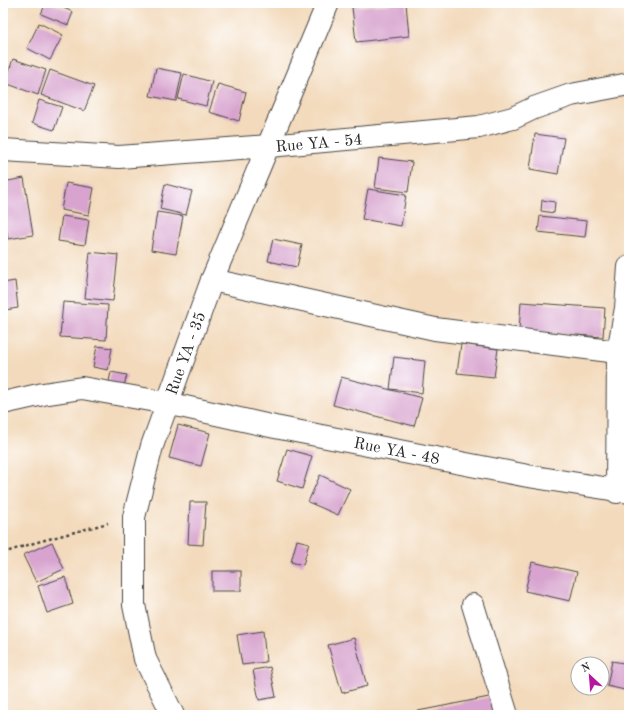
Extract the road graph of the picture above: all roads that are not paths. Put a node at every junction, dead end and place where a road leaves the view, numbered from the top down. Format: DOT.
graph roads {
  1 [pos="328,3"];
  2 [pos="629,84"];
  3 [pos="269,146"];
  4 [pos="3,150"];
  5 [pos="629,267"];
  6 [pos="212,280"];
  7 [pos="618,352"];
  8 [pos="3,403"];
  9 [pos="167,403"];
  10 [pos="623,492"];
  11 [pos="473,605"];
  12 [pos="173,715"];
  13 [pos="507,715"];
  1 -- 3 [label="street, Rue YA - 35"];
  2 -- 3 [label="street, Rue YA - 54"];
  3 -- 4 [label="street, Rue YA - 54"];
  3 -- 6 [label="street, Rue YA - 35"];
  5 -- 7 [label="street"];
  6 -- 7 [label="street"];
  6 -- 9 [label="street, Rue YA - 35"];
  7 -- 10 [label="street"];
  8 -- 9 [label="street, Rue YA - 48"];
  9 -- 10 [label="street, Rue YA - 48"];
  9 -- 12 [label="street, Rue YA - 35"];
  11 -- 13 [label="street"];
}
